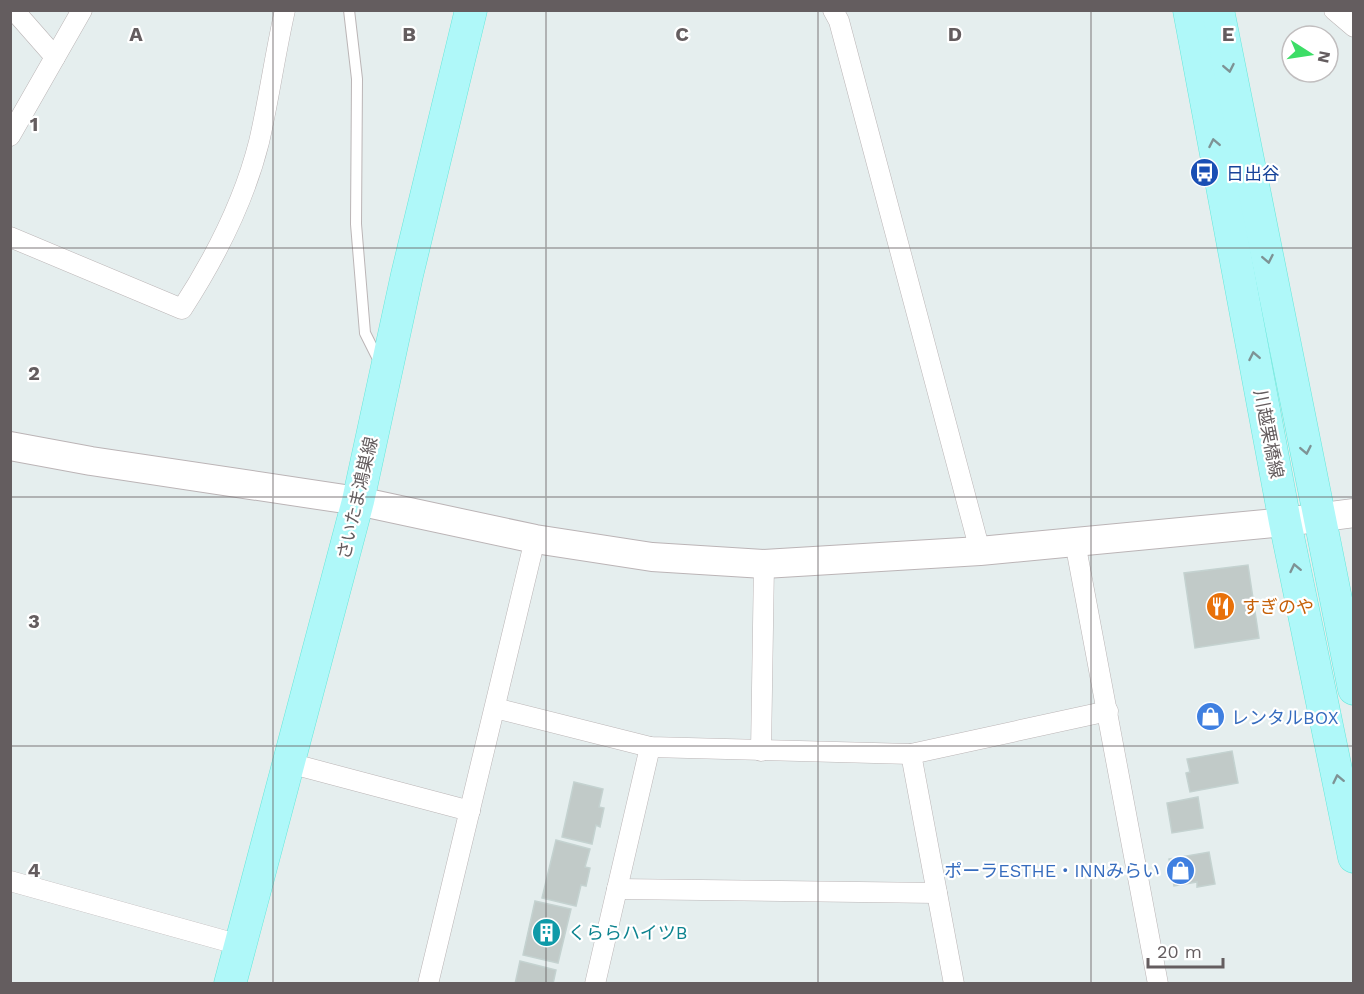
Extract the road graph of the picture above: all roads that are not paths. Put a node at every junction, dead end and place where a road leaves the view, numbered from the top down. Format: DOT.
graph roads {
  1 [pos="17,10"];
  2 [pos="82,10"];
  3 [pos="285,10"];
  4 [pos="349,10"];
  5 [pos="471,10"];
  6 [pos="833,10"];
  7 [pos="1189,10"];
  8 [pos="1218,10"];
  9 [pos="55,57"];
  10 [pos="10,136"];
  11 [pos="10,237"];
  12 [pos="386,374"];
  13 [pos="10,446"];
  14 [pos="358,501"];
  15 [pos="1353,513"];
  16 [pos="1320,518"];
  17 [pos="1285,522"];
  18 [pos="535,538"];
  19 [pos="1075,542"];
  20 [pos="980,551"];
  21 [pos="764,564"];
  22 [pos="1353,689"];
  23 [pos="495,708"];
  24 [pos="1108,711"];
  25 [pos="650,747"];
  26 [pos="761,751"];
  27 [pos="911,754"];
  28 [pos="290,763"];
  29 [pos="470,811"];
  30 [pos="1353,857"];
  31 [pos="10,881"];
  32 [pos="617,889"];
  33 [pos="937,893"];
  34 [pos="240,945"];
  35 [pos="230,984"];
  36 [pos="428,984"];
  37 [pos="595,984"];
  38 [pos="954,984"];
  39 [pos="1158,984"];
  1 -- 9 [label="street"];
  2 -- 9 [label="street"];
  3 -- 11 [label="street"];
  4 -- 12 [label="lane"];
  5 -- 12 [label="main road, さいたま鴻巣線"];
  6 -- 20 [label="street"];
  17 -- 7 [label="main road, 川越栗橋線, one-way"];
  8 -- 16 [label="main road, 川越栗橋線, one-way"];
  9 -- 10 [label="street"];
  12 -- 14 [label="main road, さいたま鴻巣線"];
  13 -- 14 [label="street"];
  14 -- 18 [label="street"];
  14 -- 28 [label="main road, さいたま鴻巣線"];
  15 -- 16 [label="street"];
  16 -- 17 [label="street"];
  16 -- 22 [label="main road, 川越栗橋線"];
  17 -- 19 [label="street"];
  30 -- 17 [label="main road, 川越栗橋線, one-way"];
  18 -- 21 [label="street"];
  18 -- 23 [label="street"];
  19 -- 20 [label="street"];
  19 -- 24 [label="street"];
  20 -- 21 [label="street"];
  21 -- 26 [label="street"];
  23 -- 25 [label="street"];
  23 -- 29 [label="street"];
  24 -- 27 [label="street"];
  24 -- 39 [label="street"];
  25 -- 26 [label="street"];
  25 -- 32 [label="street"];
  26 -- 27 [label="street"];
  27 -- 33 [label="street"];
  28 -- 29 [label="street"];
  28 -- 34 [label="main road, さいたま鴻巣線"];
  29 -- 36 [label="street"];
  31 -- 34 [label="street"];
  32 -- 33 [label="street"];
  32 -- 37 [label="street"];
  33 -- 38 [label="street"];
  34 -- 35 [label="main road, さいたま鴻巣線"];
}
